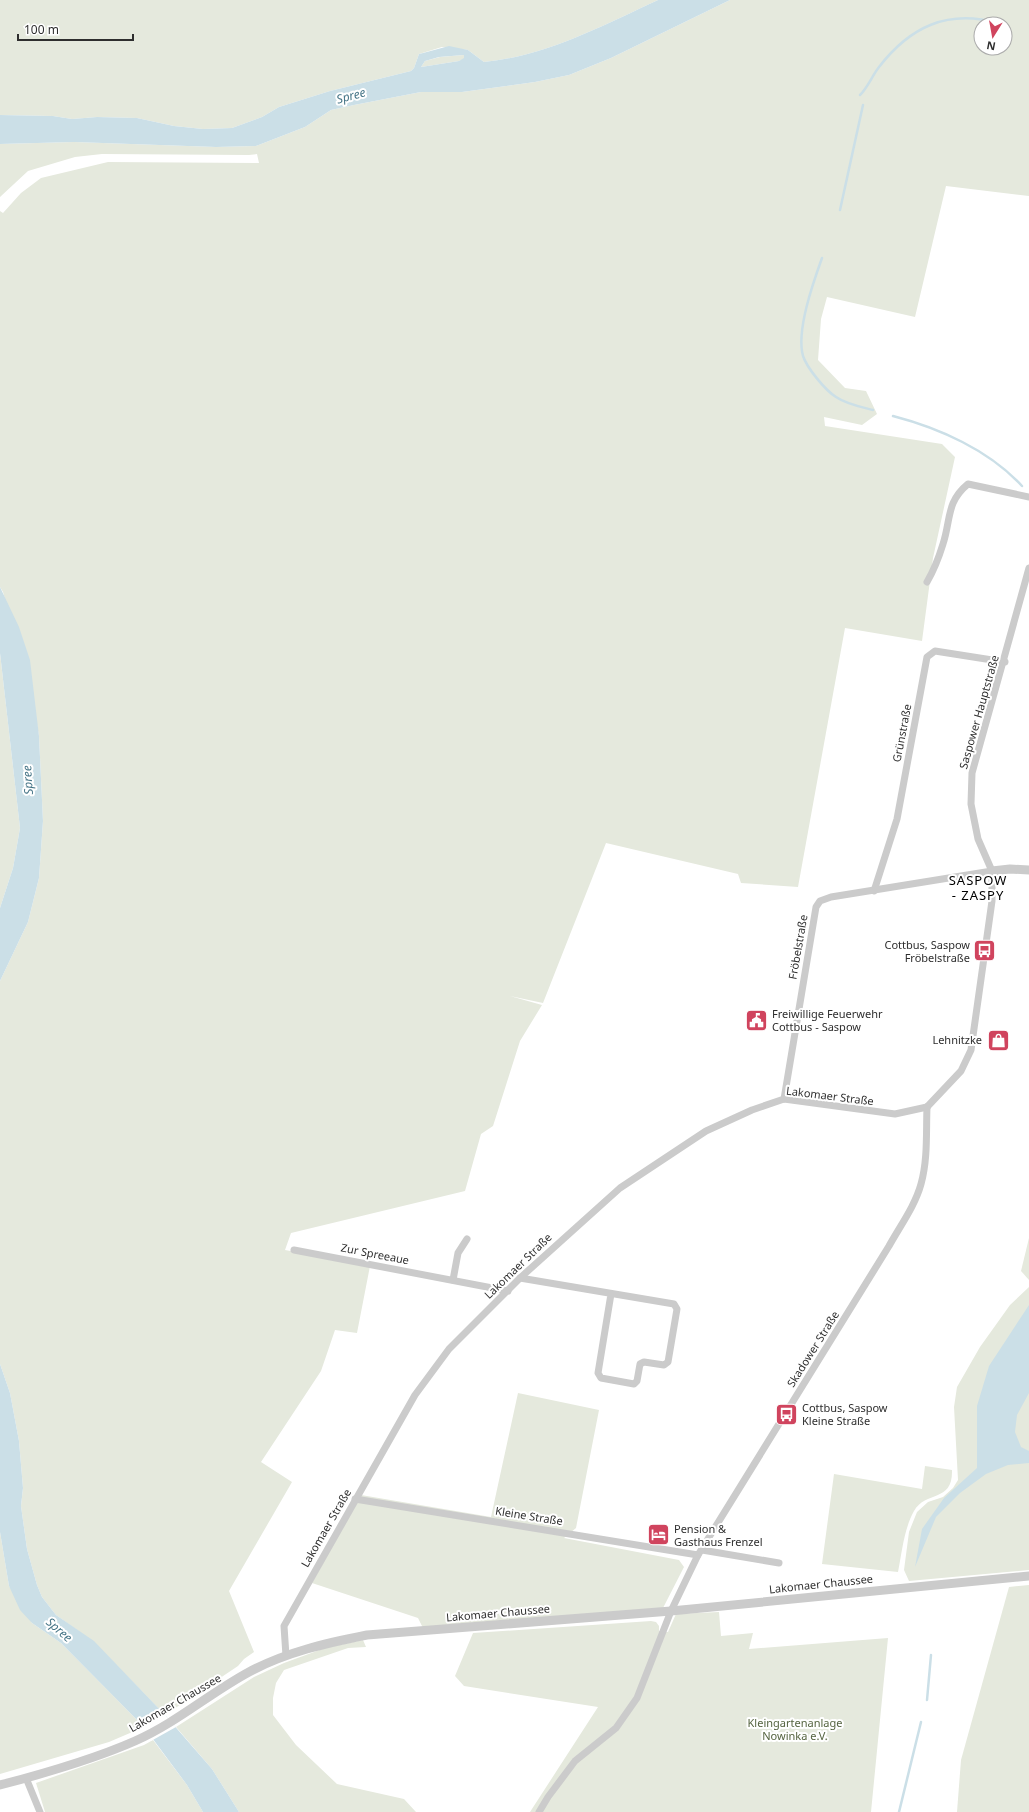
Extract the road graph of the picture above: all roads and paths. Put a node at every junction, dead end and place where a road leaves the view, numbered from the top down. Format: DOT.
graph roads {
  1 [pos="1029,497"];
  2 [pos="1029,568"];
  3 [pos="928,582"];
  4 [pos="1004,662"];
  5 [pos="1029,870"];
  6 [pos="992,871"];
  7 [pos="874,891"];
  8 [pos="784,1099"];
  9 [pos="927,1107"];
  10 [pos="467,1239"];
  11 [pos="294,1250"];
  12 [pos="520,1278"];
  13 [pos="453,1280"];
  14 [pos="508,1291"];
  15 [pos="611,1294"];
  16 [pos="355,1499"];
  17 [pos="700,1553"];
  18 [pos="779,1563"];
  19 [pos="1029,1576"];
  20 [pos="670,1611"];
  21 [pos="286,1656"];
  22 [pos="26,1778"];
  23 [pos="0,1784"];
  24 [pos="40,1812"];
  25 [pos="539,1812"];
  1 -- 3 [label="street"];
  2 -- 4 [label="street, Saspower Hauptstraße"];
  4 -- 6 [label="street, Saspower Hauptstraße"];
  4 -- 7 [label="street, Grünstraße"];
  5 -- 6 [label="street"];
  6 -- 7 [label="street, Fröbelstraße"];
  6 -- 9 [label="street, Saspower Hauptstraße"];
  7 -- 8 [label="street, Fröbelstraße"];
  8 -- 9 [label="street, Lakomaer Straße"];
  8 -- 12 [label="street, Lakomaer Straße"];
  9 -- 17 [label="street, Skadower Straße"];
  10 -- 13 [label="street"];
  11 -- 13 [label="street, Zur Spreeaue"];
  12 -- 14 [label="street, Lakomaer Straße"];
  12 -- 15 [label="street"];
  13 -- 14 [label="street, Zur Spreeaue"];
  14 -- 16 [label="street, Lakomaer Straße"];
  15 -- 15 [label="street"];
  16 -- 17 [label="street, Kleine Straße"];
  16 -- 21 [label="street, Lakomaer Straße"];
  17 -- 18 [label="street, Kleine Straße"];
  17 -- 20 [label="street, Skadower Straße"];
  19 -- 20 [label="street, Lakomaer Chaussee"];
  20 -- 21 [label="street, Lakomaer Chaussee"];
  20 -- 25 [label="street, Skadower Straße"];
  21 -- 22 [label="street, Lakomaer Chaussee"];
  22 -- 23 [label="street, Lakomaer Chaussee"];
  22 -- 24 [label="street"];
}
